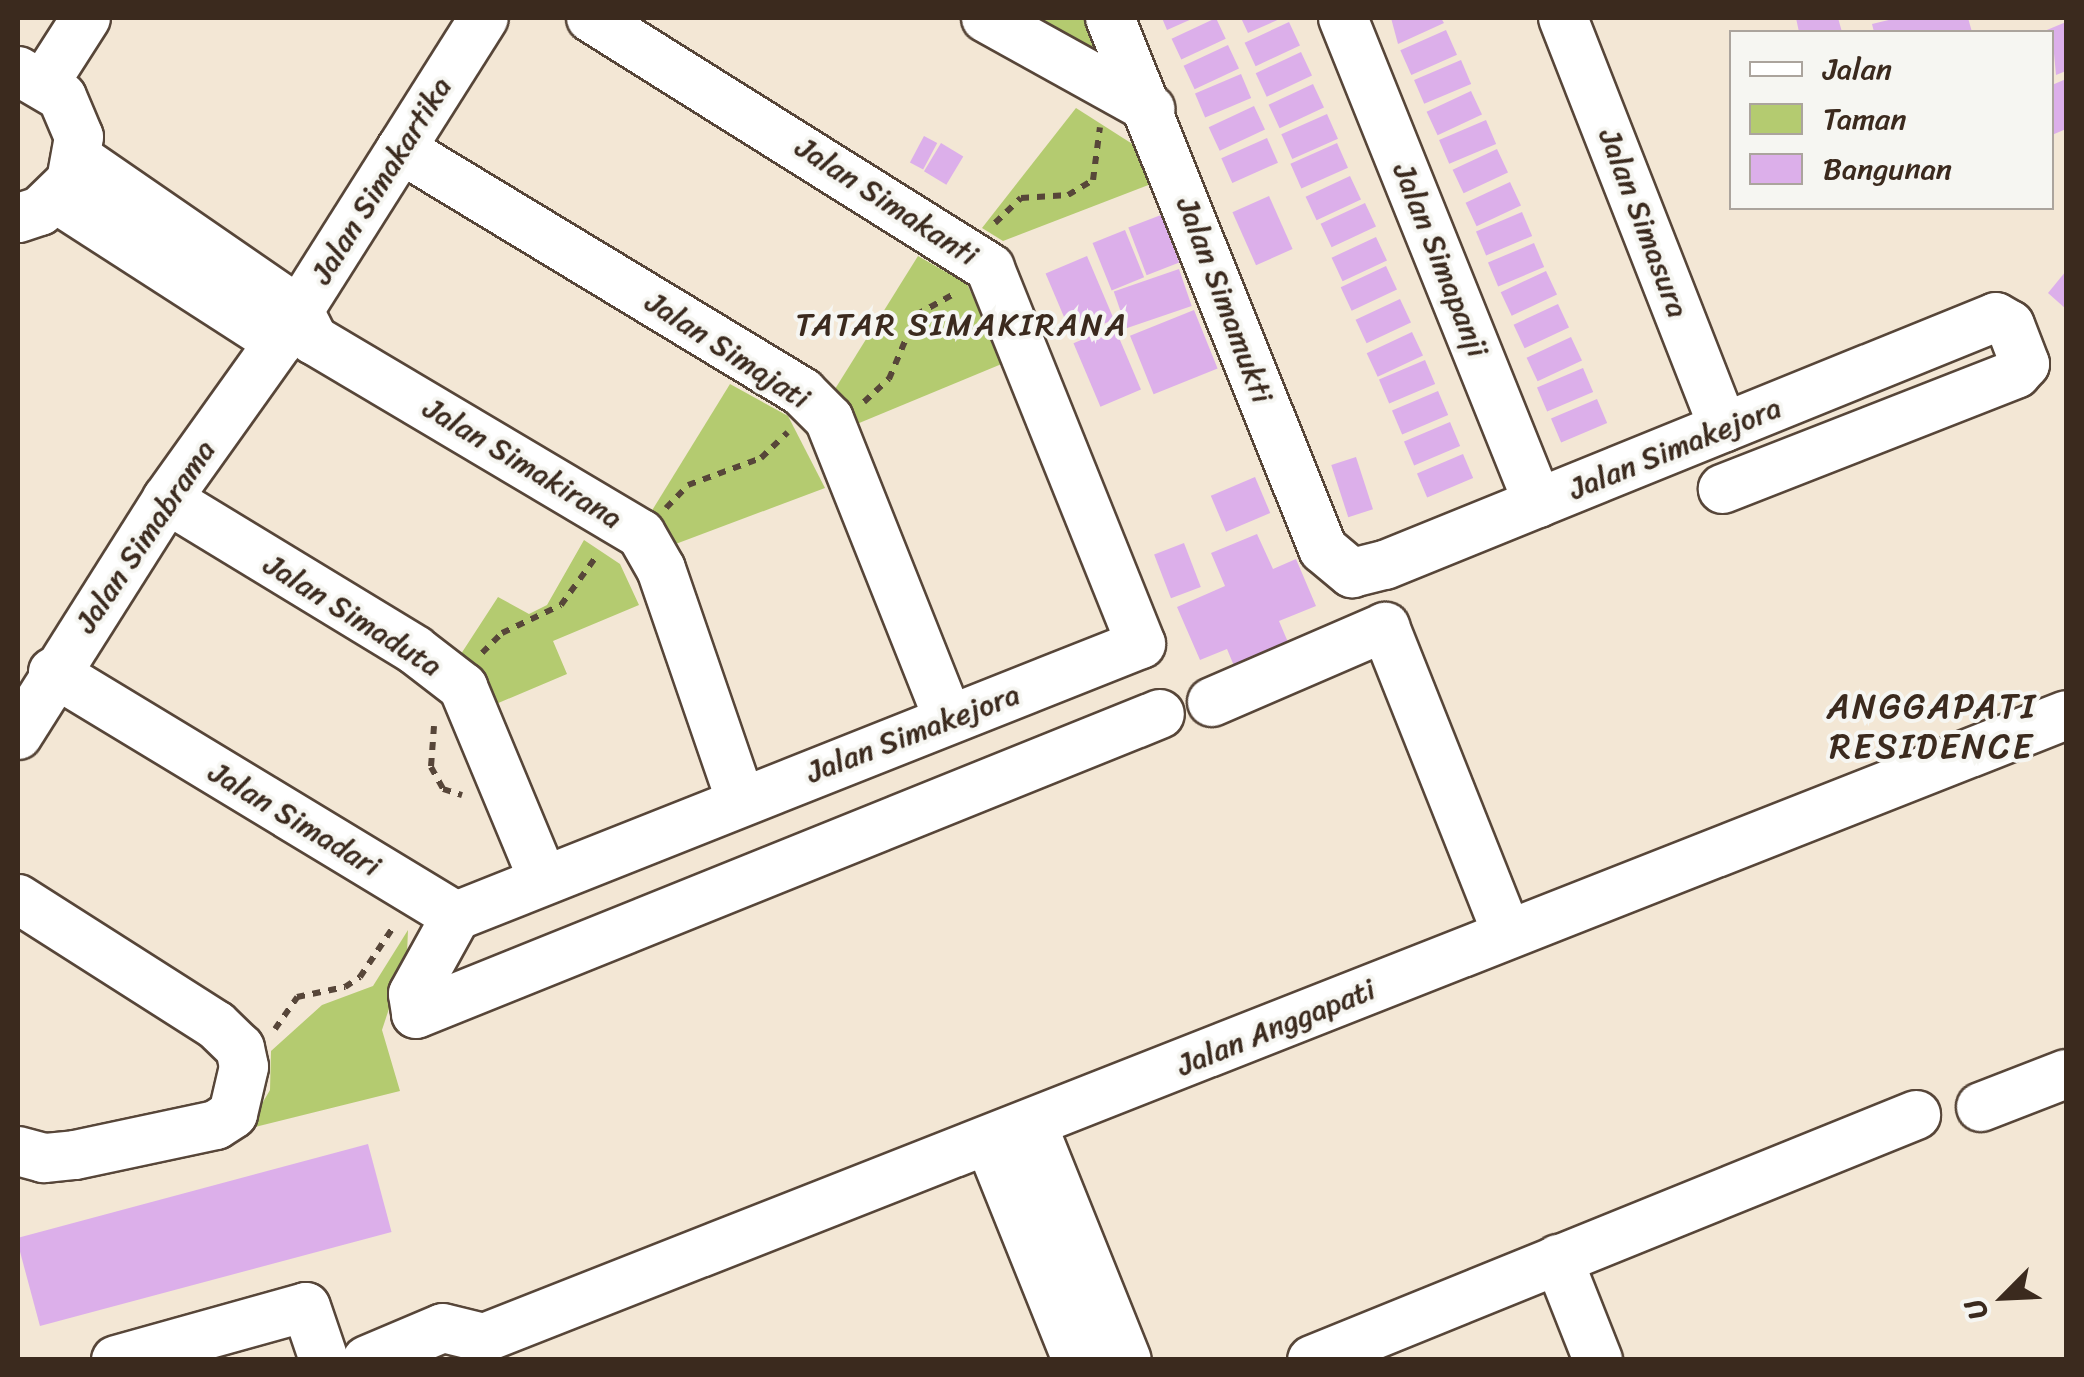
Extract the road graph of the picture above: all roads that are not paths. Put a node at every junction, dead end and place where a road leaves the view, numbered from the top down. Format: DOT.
graph roads {
  1 [pos="86,18"];
  2 [pos="484,18"];
  3 [pos="591,18"];
  4 [pos="986,18"];
  5 [pos="1110,18"];
  6 [pos="1344,18"];
  7 [pos="1564,18"];
  8 [pos="32,76"];
  9 [pos="1150,109"];
  10 [pos="401,148"];
  11 [pos="51,192"];
  12 [pos="297,331"];
  13 [pos="1724,428"];
  14 [pos="1723,490"];
  15 [pos="167,500"];
  16 [pos="1538,503"];
  17 [pos="1352,573"];
  18 [pos="1141,644"];
  19 [pos="53,672"];
  20 [pos="1212,702"];
  21 [pos="1160,714"];
  22 [pos="2066,715"];
  23 [pos="948,718"];
  24 [pos="18,735"];
  25 [pos="740,799"];
  26 [pos="544,879"];
  27 [pos="18,900"];
  28 [pos="456,916"];
  29 [pos="1507,934"];
  30 [pos="2066,1074"];
  31 [pos="1981,1107"];
  32 [pos="1916,1115"];
  33 [pos="1011,1132"];
  34 [pos="31,1155"];
  35 [pos="1558,1259"];
  36 [pos="482,1349"];
  37 [pos="1328,1356"];
  38 [pos="116,1360"];
  39 [pos="324,1360"];
  40 [pos="367,1360"];
  41 [pos="1076,1360"];
  42 [pos="1127,1360"];
  43 [pos="1598,1360"];
  1 -- 8 [label="street"];
  2 -- 10 [label="street, Jalan Simakartika"];
  3 -- 18 [label="street, Jalan Simakanti"];
  4 -- 9 [label="street"];
  5 -- 9 [label="street, Jalan Simamukti"];
  6 -- 16 [label="street, Jalan Simapanji"];
  7 -- 13 [label="street, Jalan Simasura"];
  8 -- 11 [label="street"];
  9 -- 17 [label="street, Jalan Simamukti"];
  10 -- 12 [label="street, Jalan Simakartika"];
  10 -- 23 [label="street, Jalan Simajati"];
  11 -- 12 [label="street, Jalan Simakirana"];
  12 -- 15 [label="street, Jalan Simabrama"];
  12 -- 25 [label="street, Jalan Simakirana"];
  13 -- 14 [label="street, Jalan Simakejora"];
  13 -- 16 [label="street, Jalan Simakejora"];
  15 -- 19 [label="street, Jalan Simabrama"];
  15 -- 26 [label="street, Jalan Simaduta"];
  16 -- 17 [label="street, Jalan Simakejora"];
  18 -- 23 [label="street, Jalan Simakejora"];
  19 -- 24 [label="street, Jalan Simabrama"];
  19 -- 28 [label="street, Jalan Simadari"];
  20 -- 29 [label="street"];
  21 -- 28 [label="street"];
  22 -- 29 [label="street, Jalan Anggapati"];
  23 -- 25 [label="street, Jalan Simakejora"];
  25 -- 26 [label="street, Jalan Simakejora"];
  26 -- 28 [label="street"];
  27 -- 34 [label="street"];
  29 -- 33 [label="street, Jalan Anggapati"];
  30 -- 31 [label="street"];
  32 -- 35 [label="street"];
  33 -- 36 [label="street, Jalan Anggapati"];
  33 -- 41 [label="street"];
  33 -- 42 [label="street"];
  35 -- 37 [label="street"];
  35 -- 43 [label="street"];
  36 -- 40 [label="street, Jalan Anggapati"];
  38 -- 39 [label="street"];
}
